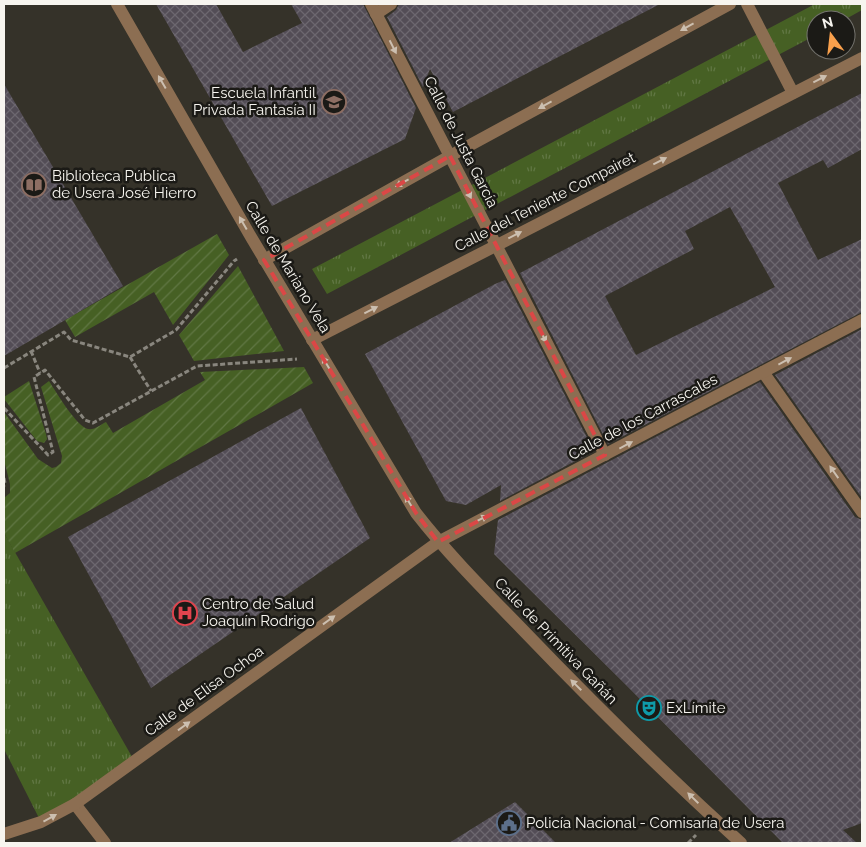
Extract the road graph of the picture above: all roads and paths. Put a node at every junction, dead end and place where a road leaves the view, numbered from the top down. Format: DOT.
graph roads {
  1 [pos="117,4"];
  2 [pos="391,4"];
  3 [pos="730,4"];
  4 [pos="747,4"];
  5 [pos="374,9"];
  6 [pos="862,58"];
  7 [pos="794,93"];
  8 [pos="450,156"];
  9 [pos="495,245"];
  10 [pos="264,260"];
  11 [pos="234,261"];
  12 [pos="862,320"];
  13 [pos="312,340"];
  14 [pos="31,352"];
  15 [pos="130,357"];
  16 [pos="293,359"];
  17 [pos="4,368"];
  18 [pos="763,372"];
  19 [pos="40,373"];
  20 [pos="151,391"];
  21 [pos="4,408"];
  22 [pos="605,455"];
  23 [pos="4,478"];
  24 [pos="4,486"];
  25 [pos="862,512"];
  26 [pos="438,542"];
  27 [pos="75,804"];
  28 [pos="4,834"];
  29 [pos="701,839"];
  30 [pos="105,843"];
  31 [pos="688,843"];
  32 [pos="741,843"];
  10 -- 1 [label="street, Calle de Mariano Vela, one-way"];
  2 -- 5 [label="street"];
  3 -- 8 [label="street, one-way"];
  4 -- 7 [label="street"];
  5 -- 8 [label="street, Calle de Justa García, one-way"];
  7 -- 6 [label="street, Calle del Teniente Compairet, one-way"];
  9 -- 7 [label="street, Calle del Teniente Compairet, one-way"];
  8 -- 9 [label="street, Calle de Justa García, one-way"];
  8 -- 10 [label="street, one-way"];
  13 -- 9 [label="street, Calle del Teniente Compairet, one-way"];
  9 -- 22 [label="street, Calle de Justa García, one-way"];
  10 -- 13 [label="street, Calle de Mariano Vela"];
  11 -- 15 [label="path"];
  18 -- 12 [label="street, Calle de los Carrascales, one-way"];
  26 -- 13 [label="street, Calle de Mariano Vela, one-way"];
  14 -- 15 [label="path"];
  14 -- 17 [label="path"];
  14 -- 19 [label="path"];
  15 -- 20 [label="path"];
  16 -- 20 [label="path"];
  22 -- 18 [label="street, Calle de los Carrascales, one-way"];
  25 -- 18 [label="street, one-way"];
  19 -- 20 [label="path"];
  19 -- 21 [label="path"];
  26 -- 22 [label="street, Calle de los Carrascales, one-way"];
  23 -- 24 [label="path"];
  27 -- 26 [label="street, Calle de Elisa Ochoa, one-way"];
  32 -- 26 [label="street, Calle de Primitiva Gañán, one-way"];
  28 -- 27 [label="street, Calle de Elisa Ochoa, one-way"];
  27 -- 30 [label="street"];
  29 -- 31 [label="path"];
}
